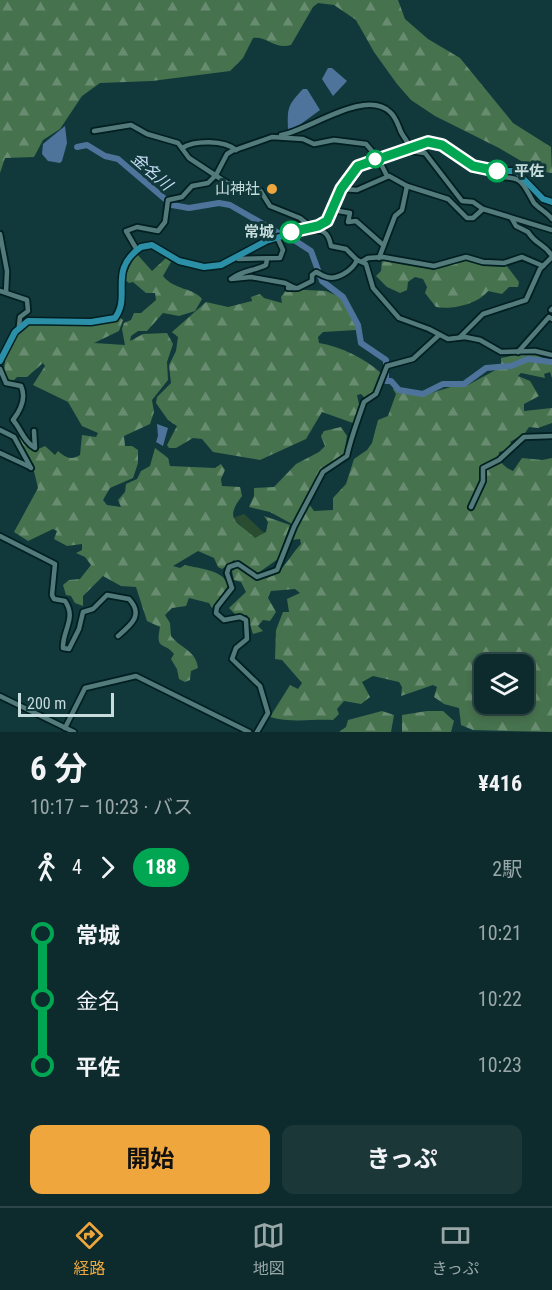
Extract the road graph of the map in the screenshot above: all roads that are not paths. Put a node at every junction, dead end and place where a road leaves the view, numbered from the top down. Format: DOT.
graph roads {
  1 [pos="94,131"];
  2 [pos="272,137"];
  3 [pos="182,148"];
  4 [pos="408,149"];
  5 [pos="236,150"];
  6 [pos="378,158"];
  7 [pos="493,170"];
  8 [pos="216,175"];
  9 [pos="387,176"];
  10 [pos="407,186"];
  11 [pos="341,189"];
  12 [pos="456,194"];
  13 [pos="448,199"];
  14 [pos="552,202"];
  15 [pos="483,209"];
  16 [pos="333,210"];
  17 [pos="512,219"];
  18 [pos="552,219"];
  19 [pos="311,228"];
  20 [pos="551,230"];
  21 [pos="0,234"];
  22 [pos="277,237"];
  23 [pos="382,244"];
  24 [pos="137,250"];
  25 [pos="552,256"];
  26 [pos="236,257"];
  27 [pos="379,258"];
  28 [pos="267,259"];
  29 [pos="357,260"];
  30 [pos="363,261"];
  31 [pos="543,266"];
  32 [pos="288,288"];
  33 [pos="295,288"];
  34 [pos="3,291"];
  35 [pos="552,319"];
  36 [pos="19,326"];
  37 [pos="438,336"];
  38 [pos="460,337"];
  39 [pos="3,347"];
  40 [pos="518,352"];
  41 [pos="552,355"];
  42 [pos="0,361"];
  43 [pos="0,369"];
  44 [pos="0,430"];
  45 [pos="34,431"];
  46 [pos="552,436"];
  47 [pos="0,453"];
  48 [pos="471,507"];
  49 [pos="0,536"];
  50 [pos="118,636"];
  51 [pos="0,696"];
  52 [pos="66,728"];
  53 [pos="74,732"];
  54 [pos="249,732"];
  55 [pos="257,732"];
  1 -- 3 [label="street"];
  2 -- 4 [label="street"];
  2 -- 5 [label="street"];
  2 -- 6 [label="street"];
  3 -- 5 [label="street"];
  3 -- 8 [label="street"];
  4 -- 6 [label="main road"];
  4 -- 7 [label="main road"];
  4 -- 12 [label="street"];
  5 -- 8 [label="street"];
  6 -- 9 [label="street"];
  6 -- 11 [label="main road"];
  7 -- 14 [label="main road"];
  7 -- 18 [label="street"];
  8 -- 19 [label="street"];
  8 -- 24 [label="street"];
  9 -- 10 [label="street"];
  9 -- 11 [label="street"];
  10 -- 13 [label="street"];
  10 -- 23 [label="street"];
  11 -- 16 [label="main road"];
  12 -- 13 [label="street"];
  12 -- 15 [label="street"];
  13 -- 15 [label="street"];
  15 -- 17 [label="street"];
  16 -- 19 [label="main road"];
  16 -- 23 [label="street"];
  17 -- 20 [label="street"];
  17 -- 25 [label="street"];
  18 -- 20 [label="street"];
  19 -- 22 [label="main road"];
  19 -- 29 [label="street"];
  21 -- 34 [label="street"];
  22 -- 26 [label="main road"];
  22 -- 28 [label="street"];
  23 -- 27 [label="street"];
  24 -- 26 [label="main road"];
  24 -- 36 [label="main road"];
  25 -- 31 [label="street"];
  26 -- 28 [label="street"];
  27 -- 30 [label="street"];
  27 -- 31 [label="street"];
  28 -- 33 [label="street"];
  29 -- 30 [label="street"];
  29 -- 33 [label="street"];
  30 -- 37 [label="street"];
  31 -- 38 [label="street"];
  32 -- 33 [label="street"];
  34 -- 36 [label="street"];
  35 -- 40 [label="street"];
  36 -- 39 [label="main road"];
  37 -- 38 [label="street"];
  37 -- 55 [label="street"];
  38 -- 40 [label="street"];
  39 -- 42 [label="main road"];
  40 -- 41 [label="street"];
  43 -- 45 [label="street"];
  44 -- 47 [label="street"];
  46 -- 48 [label="street"];
  49 -- 50 [label="street"];
  51 -- 52 [label="street"];
  52 -- 53 [label="street"];
  52 -- 54 [label="street"];
}
